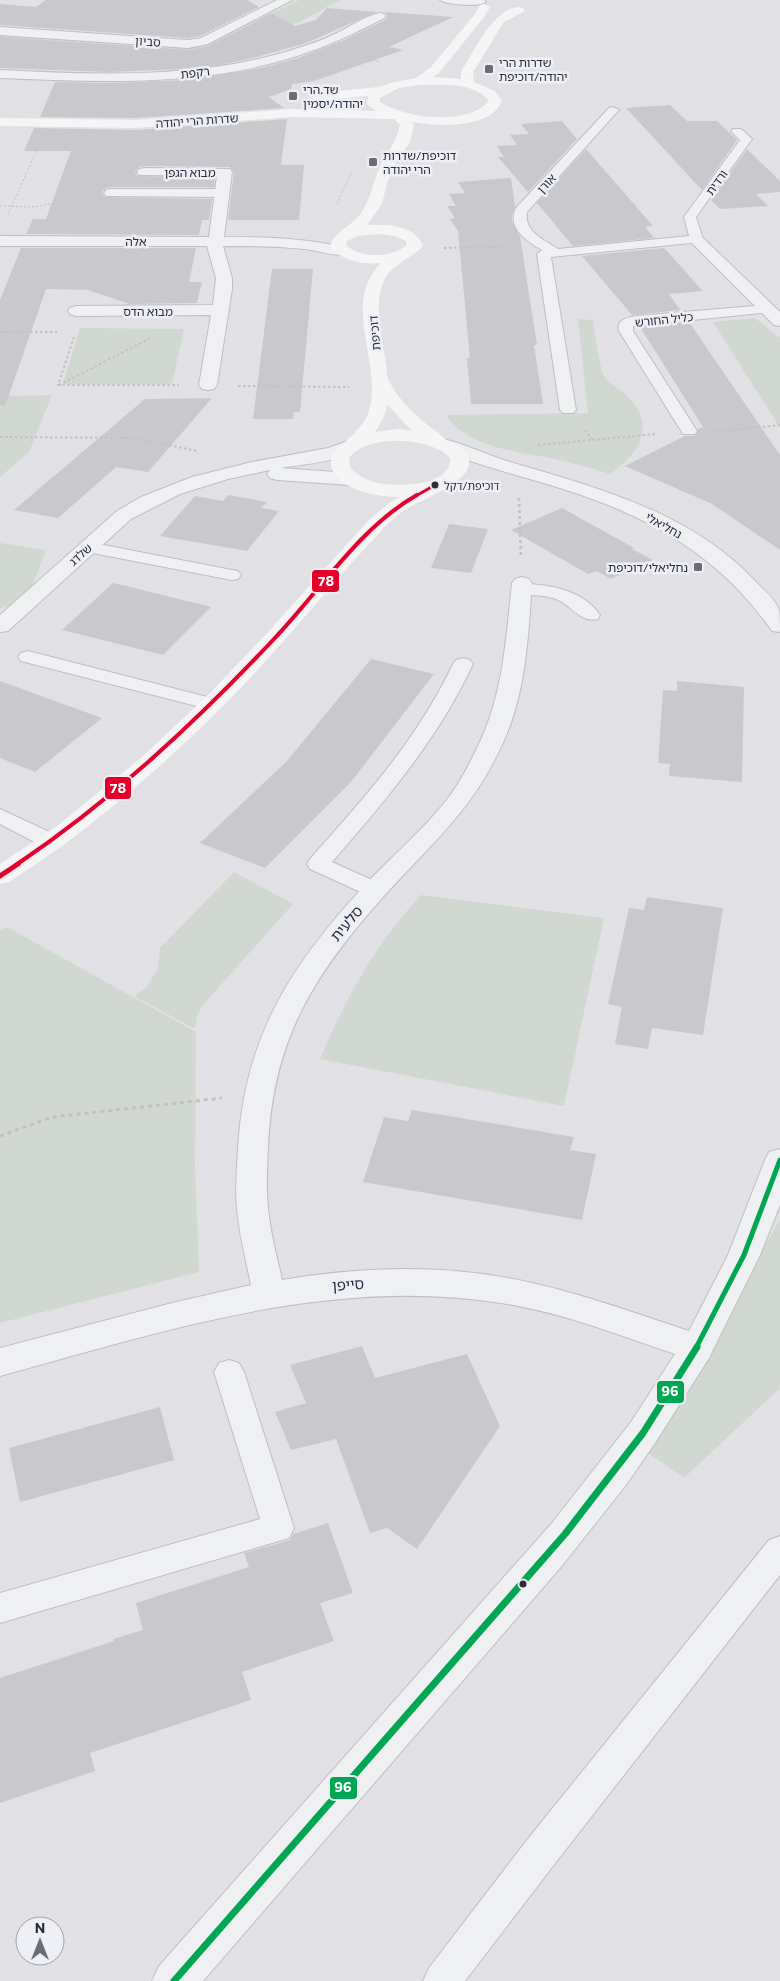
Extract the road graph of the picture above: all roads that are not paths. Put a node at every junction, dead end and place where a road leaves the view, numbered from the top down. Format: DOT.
graph roads {
  1 [pos="286,0"];
  2 [pos="446,0"];
  3 [pos="482,3"];
  4 [pos="380,16"];
  5 [pos="0,31"];
  6 [pos="0,74"];
  7 [pos="419,82"];
  8 [pos="468,84"];
  9 [pos="380,91"];
  10 [pos="0,110"];
  11 [pos="613,110"];
  12 [pos="396,116"];
  13 [pos="450,120"];
  14 [pos="0,122"];
  15 [pos="737,131"];
  16 [pos="403,142"];
  17 [pos="144,172"];
  18 [pos="222,193"];
  19 [pos="110,194"];
  20 [pos="375,204"];
  21 [pos="347,234"];
  22 [pos="404,234"];
  23 [pos="696,239"];
  24 [pos="0,241"];
  25 [pos="216,241"];
  26 [pos="271,242"];
  27 [pos="551,250"];
  28 [pos="409,251"];
  29 [pos="347,253"];
  30 [pos="374,287"];
  31 [pos="767,309"];
  32 [pos="221,310"];
  33 [pos="79,311"];
  34 [pos="780,321"];
  35 [pos="380,383"];
  36 [pos="208,386"];
  37 [pos="568,410"];
  38 [pos="688,431"];
  39 [pos="354,444"];
  40 [pos="443,444"];
  41 [pos="518,472"];
  42 [pos="353,481"];
  43 [pos="439,484"];
  44 [pos="166,491"];
  45 [pos="363,538"];
  46 [pos="88,547"];
  47 [pos="232,575"];
  48 [pos="522,586"];
  49 [pos="592,615"];
  50 [pos="0,626"];
  51 [pos="780,626"];
  52 [pos="28,657"];
  53 [pos="463,664"];
  54 [pos="212,704"];
  55 [pos="0,816"];
  56 [pos="50,841"];
  57 [pos="0,876"];
  58 [pos="375,890"];
  59 [pos="780,1160"];
  60 [pos="269,1294"];
  61 [pos="697,1348"];
  62 [pos="0,1362"];
  63 [pos="229,1372"];
  64 [pos="780,1550"];
  65 [pos="0,1608"];
  66 [pos="174,1981"];
  67 [pos="442,1981"];
  1 -- 5 [label="street, סביון"];
  2 -- 3 [label="street"];
  3 -- 7 [label="street"];
  3 -- 8 [label="street"];
  4 -- 6 [label="street, רקפת"];
  7 -- 8 [label="street, שדרות הרי יהודה"];
  7 -- 9 [label="street, שדרות הרי יהודה"];
  8 -- 13 [label="street, שדרות הרי יהודה"];
  9 -- 10 [label="street, שדרות הרי יהודה"];
  9 -- 12 [label="street"];
  11 -- 27 [label="lane, אורן"];
  12 -- 13 [label="street, שדרות הרי יהודה"];
  12 -- 14 [label="street, שדרות הרי יהודה"];
  12 -- 16 [label="street"];
  13 -- 16 [label="street"];
  15 -- 23 [label="lane, ורדית"];
  16 -- 20 [label="street"];
  17 -- 18 [label="street, מבוא הגפן"];
  18 -- 19 [label="lane"];
  18 -- 25 [label="street, מבוא הגפן"];
  20 -- 21 [label="street"];
  20 -- 22 [label="street"];
  21 -- 22 [label="street"];
  21 -- 26 [label="street, אלה"];
  21 -- 29 [label="street"];
  22 -- 28 [label="street"];
  23 -- 27 [label="lane"];
  23 -- 31 [label="street"];
  24 -- 25 [label="street, אלה"];
  25 -- 26 [label="street, אלה"];
  25 -- 32 [label="street"];
  26 -- 29 [label="street, אלה"];
  27 -- 37 [label="lane"];
  28 -- 29 [label="street"];
  28 -- 30 [label="street"];
  29 -- 30 [label="street"];
  30 -- 35 [label="street, דוכיפת"];
  31 -- 34 [label="street"];
  31 -- 38 [label="lane, כליל החורש"];
  32 -- 33 [label="street, מבוא הדס"];
  32 -- 36 [label="street"];
  35 -- 39 [label="street, דוכיפת"];
  35 -- 40 [label="street, דוכיפת"];
  39 -- 40 [label="street"];
  39 -- 42 [label="street, דוכיפת"];
  39 -- 44 [label="street, שלדג"];
  40 -- 41 [label="street, נחליאלי"];
  40 -- 43 [label="street"];
  41 -- 43 [label="street, נחליאלי"];
  41 -- 51 [label="street, נחליאלי"];
  42 -- 43 [label="street"];
  42 -- 44 [label="street, שלדג"];
  42 -- 45 [label="street"];
  43 -- 45 [label="street"];
  44 -- 46 [label="street, שלדג"];
  45 -- 54 [label="street"];
  46 -- 47 [label="lane"];
  46 -- 50 [label="street, שלדג"];
  48 -- 49 [label="lane"];
  48 -- 58 [label="street, סלעית"];
  52 -- 54 [label="lane"];
  53 -- 58 [label="lane"];
  54 -- 56 [label="street"];
  55 -- 56 [label="lane"];
  56 -- 57 [label="street"];
  58 -- 60 [label="street, סלעית"];
  59 -- 61 [label="street"];
  60 -- 61 [label="street, סייפן"];
  60 -- 62 [label="street, סייפן"];
  61 -- 66 [label="street"];
  63 -- 65 [label="lane"];
  64 -- 67 [label="lane"];
}
